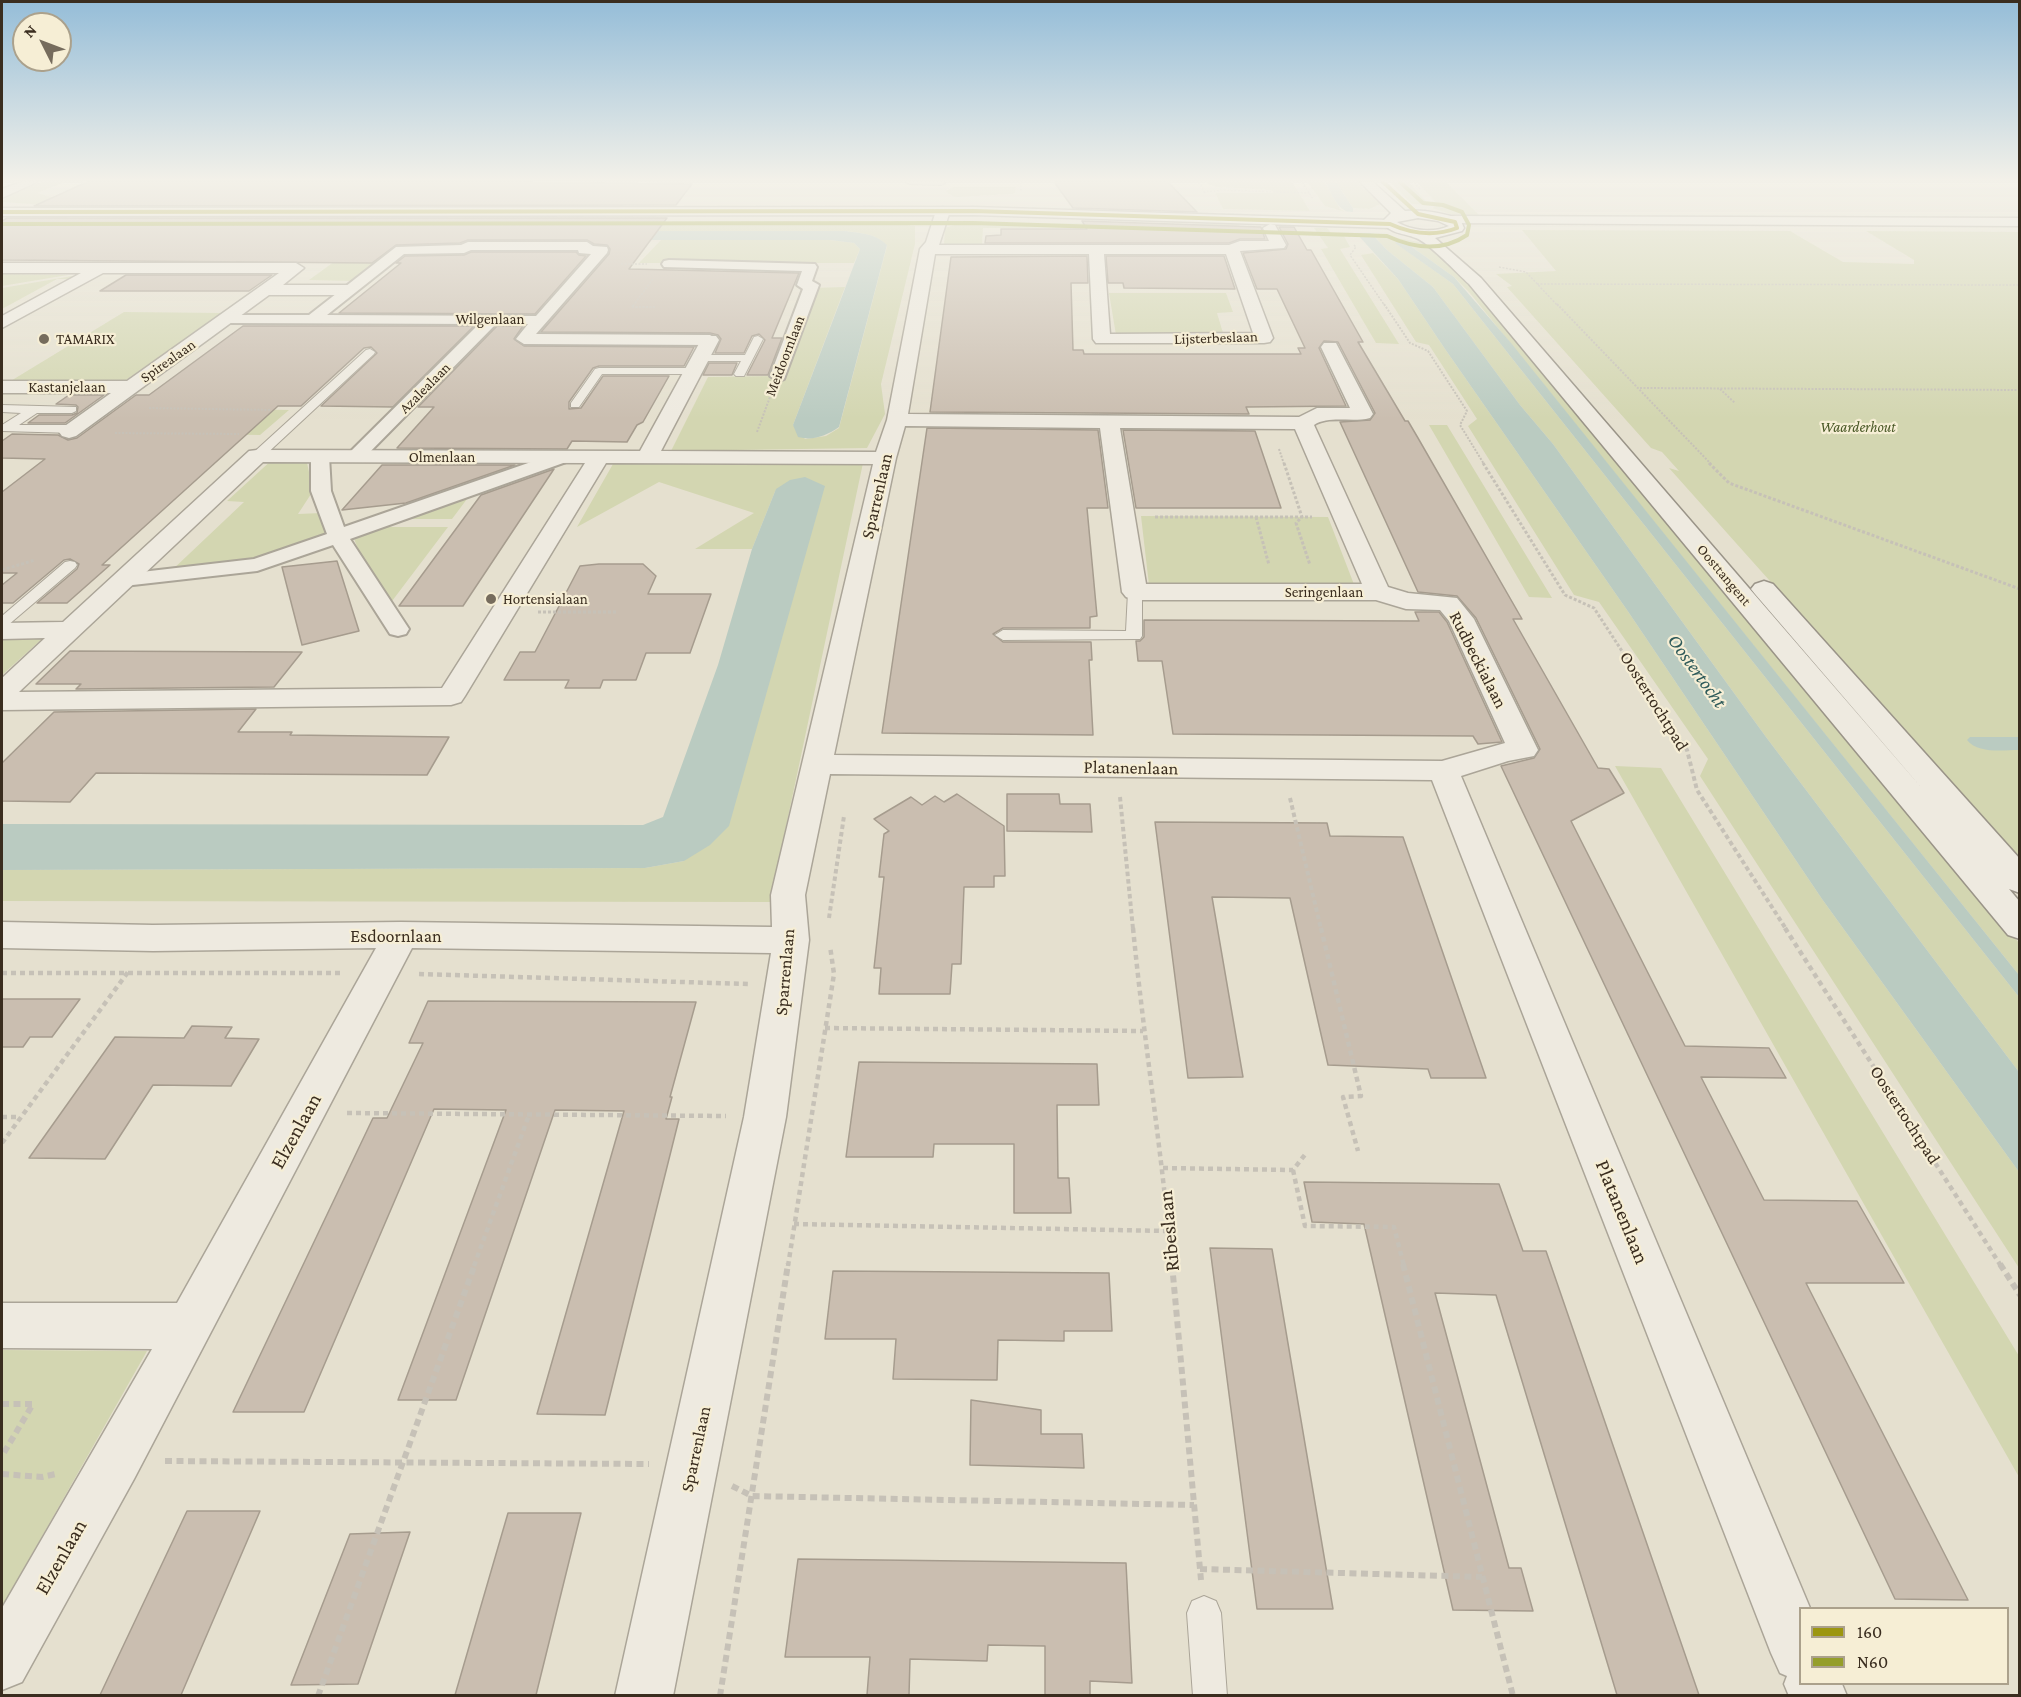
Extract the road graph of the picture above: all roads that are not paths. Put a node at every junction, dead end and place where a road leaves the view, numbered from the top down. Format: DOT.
graph roads {
  1 [pos="386,261"];
  2 [pos="593,261"];
  3 [pos="926,261"];
  4 [pos="1097,261"];
  5 [pos="1236,261"];
  6 [pos="1463,261"];
  7 [pos="1474,261"];
  8 [pos="669,264"];
  9 [pos="2,268"];
  10 [pos="100,268"];
  11 [pos="267,290"];
  12 [pos="349,290"];
  13 [pos="228,319"];
  14 [pos="313,319"];
  15 [pos="493,319"];
  16 [pos="540,320"];
  17 [pos="2,323"];
  18 [pos="473,339"];
  19 [pos="524,339"];
  20 [pos="758,339"];
  21 [pos="710,340"];
  22 [pos="1330,347"];
  23 [pos="370,352"];
  24 [pos="748,358"];
  25 [pos="697,365"];
  26 [pos="740,374"];
  27 [pos="778,376"];
  28 [pos="2,387"];
  29 [pos="132,387"];
  30 [pos="575,405"];
  31 [pos="2,409"];
  32 [pos="33,410"];
  33 [pos="897,420"];
  34 [pos="1109,422"];
  35 [pos="1303,423"];
  36 [pos="71,424"];
  37 [pos="257,456"];
  38 [pos="320,456"];
  39 [pos="356,456"];
  40 [pos="560,458"];
  41 [pos="599,458"];
  42 [pos="647,458"];
  43 [pos="885,458"];
  44 [pos="338,537"];
  45 [pos="70,565"];
  46 [pos="124,580"];
  47 [pos="1135,592"];
  48 [pos="1378,592"];
  49 [pos="2,623"];
  50 [pos="398,629"];
  51 [pos="67,630"];
  52 [pos="2,631"];
  53 [pos="1003,635"];
  54 [pos="2,693"];
  55 [pos="2,700"];
  56 [pos="1523,750"];
  57 [pos="818,764"];
  58 [pos="1444,771"];
  59 [pos="2019,881"];
  60 [pos="2019,926"];
  61 [pos="2,935"];
  62 [pos="400,935"];
  63 [pos="791,940"];
  64 [pos="2,1324"];
  65 [pos="189,1326"];
  66 [pos="1204,1613"];
  67 [pos="1799,1651"];
  68 [pos="2,1662"];
  69 [pos="644,1695"];
  70 [pos="1210,1695"];
  1 -- 12 [label="street"];
  2 -- 16 [label="street"];
  3 -- 33 [label="street, Sparrenlaan"];
  4 -- 5 [label="street, Lijsterbeslaan"];
  6 -- 60 [label="street, Oosttangent"];
  7 -- 59 [label="street, Oosttangent"];
  8 -- 27 [label="street, Meidoornlaan"];
  9 -- 10 [label="street"];
  10 -- 11 [label="street, Spirealaan"];
  10 -- 17 [label="street"];
  11 -- 12 [label="street"];
  11 -- 13 [label="street, Spirealaan"];
  12 -- 14 [label="street"];
  13 -- 14 [label="street, Wilgenlaan"];
  13 -- 29 [label="street, Spirealaan"];
  14 -- 15 [label="street, Wilgenlaan"];
  15 -- 16 [label="street, Wilgenlaan"];
  15 -- 18 [label="street, Azalealaan"];
  16 -- 19 [label="street, Wilgenlaan"];
  18 -- 19 [label="street"];
  18 -- 39 [label="street, Azalealaan"];
  19 -- 21 [label="street, Wilgenlaan"];
  20 -- 24 [label="lane"];
  21 -- 25 [label="street"];
  22 -- 35 [label="street"];
  23 -- 37 [label="lane"];
  24 -- 25 [label="lane"];
  24 -- 26 [label="lane"];
  25 -- 30 [label="lane"];
  25 -- 42 [label="street"];
  28 -- 29 [label="street, Kastanjelaan"];
  29 -- 36 [label="street, Spirealaan"];
  31 -- 32 [label="lane"];
  32 -- 36 [label="lane"];
  32 -- 36 [label="lane"];
  33 -- 34 [label="street"];
  33 -- 43 [label="street, Sparrenlaan"];
  34 -- 35 [label="street"];
  34 -- 47 [label="street"];
  35 -- 48 [label="street, Seringenlaan"];
  37 -- 38 [label="street, Olmenlaan"];
  37 -- 46 [label="street"];
  38 -- 39 [label="street, Olmenlaan"];
  38 -- 44 [label="street"];
  39 -- 40 [label="street, Olmenlaan"];
  40 -- 41 [label="street, Olmenlaan"];
  40 -- 44 [label="street"];
  41 -- 42 [label="street, Olmenlaan"];
  41 -- 55 [label="street"];
  42 -- 43 [label="street, Olmenlaan"];
  43 -- 57 [label="street, Sparrenlaan"];
  44 -- 46 [label="street"];
  44 -- 50 [label="street"];
  45 -- 49 [label="lane"];
  46 -- 51 [label="street"];
  47 -- 48 [label="street, Seringenlaan"];
  47 -- 53 [label="lane"];
  48 -- 56 [label="street, Rudbeckialaan"];
  51 -- 52 [label="street"];
  51 -- 54 [label="street"];
  56 -- 58 [label="street, Platanenlaan"];
  57 -- 58 [label="street, Platanenlaan"];
  57 -- 63 [label="street, Sparrenlaan"];
  58 -- 67 [label="street, Platanenlaan"];
  61 -- 62 [label="street, Esdoornlaan"];
  62 -- 63 [label="street, Esdoornlaan"];
  62 -- 65 [label="street, Elzenlaan"];
  63 -- 69 [label="street, Sparrenlaan"];
  64 -- 65 [label="street"];
  65 -- 68 [label="street, Elzenlaan"];
  66 -- 70 [label="lane"];
}
